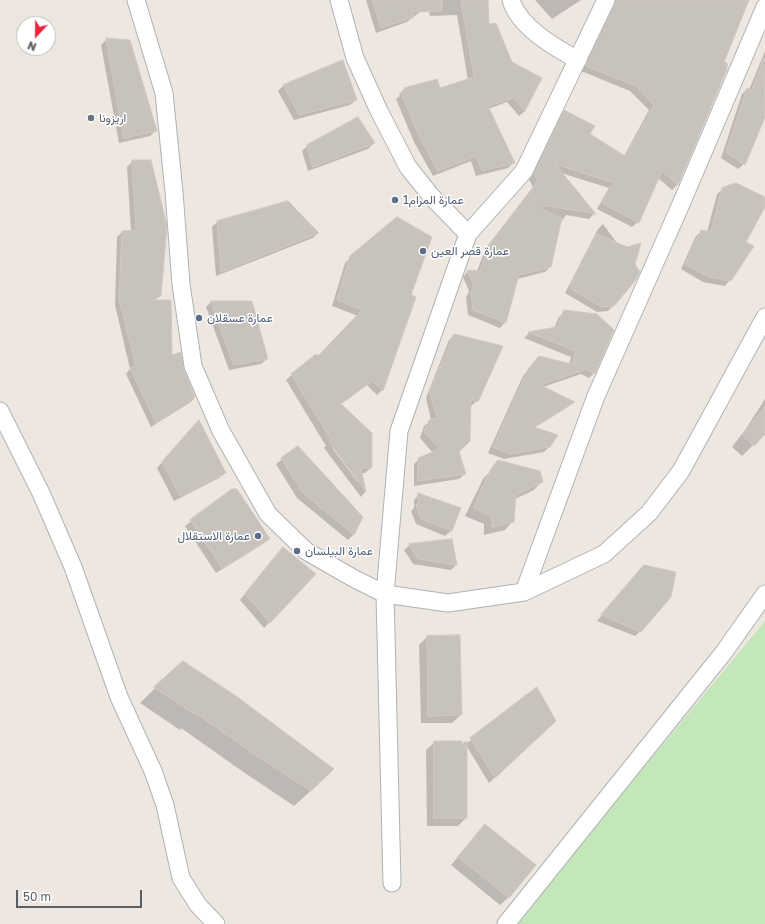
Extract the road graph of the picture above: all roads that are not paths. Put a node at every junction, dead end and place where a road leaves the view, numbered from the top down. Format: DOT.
graph roads {
  1 [pos="136,0"];
  2 [pos="339,0"];
  3 [pos="511,0"];
  4 [pos="606,0"];
  5 [pos="765,7"];
  6 [pos="578,60"];
  7 [pos="468,234"];
  8 [pos="765,317"];
  9 [pos="0,411"];
  10 [pos="524,592"];
  11 [pos="385,594"];
  12 [pos="765,594"];
  13 [pos="392,884"];
  14 [pos="216,924"];
  15 [pos="506,924"];
  1 -- 11 [label="street"];
  2 -- 7 [label="street"];
  3 -- 6 [label="street"];
  4 -- 6 [label="street"];
  5 -- 10 [label="street"];
  6 -- 7 [label="street"];
  7 -- 11 [label="street"];
  8 -- 10 [label="street"];
  9 -- 14 [label="street"];
  10 -- 11 [label="street"];
  11 -- 13 [label="street"];
  12 -- 15 [label="street"];
}
